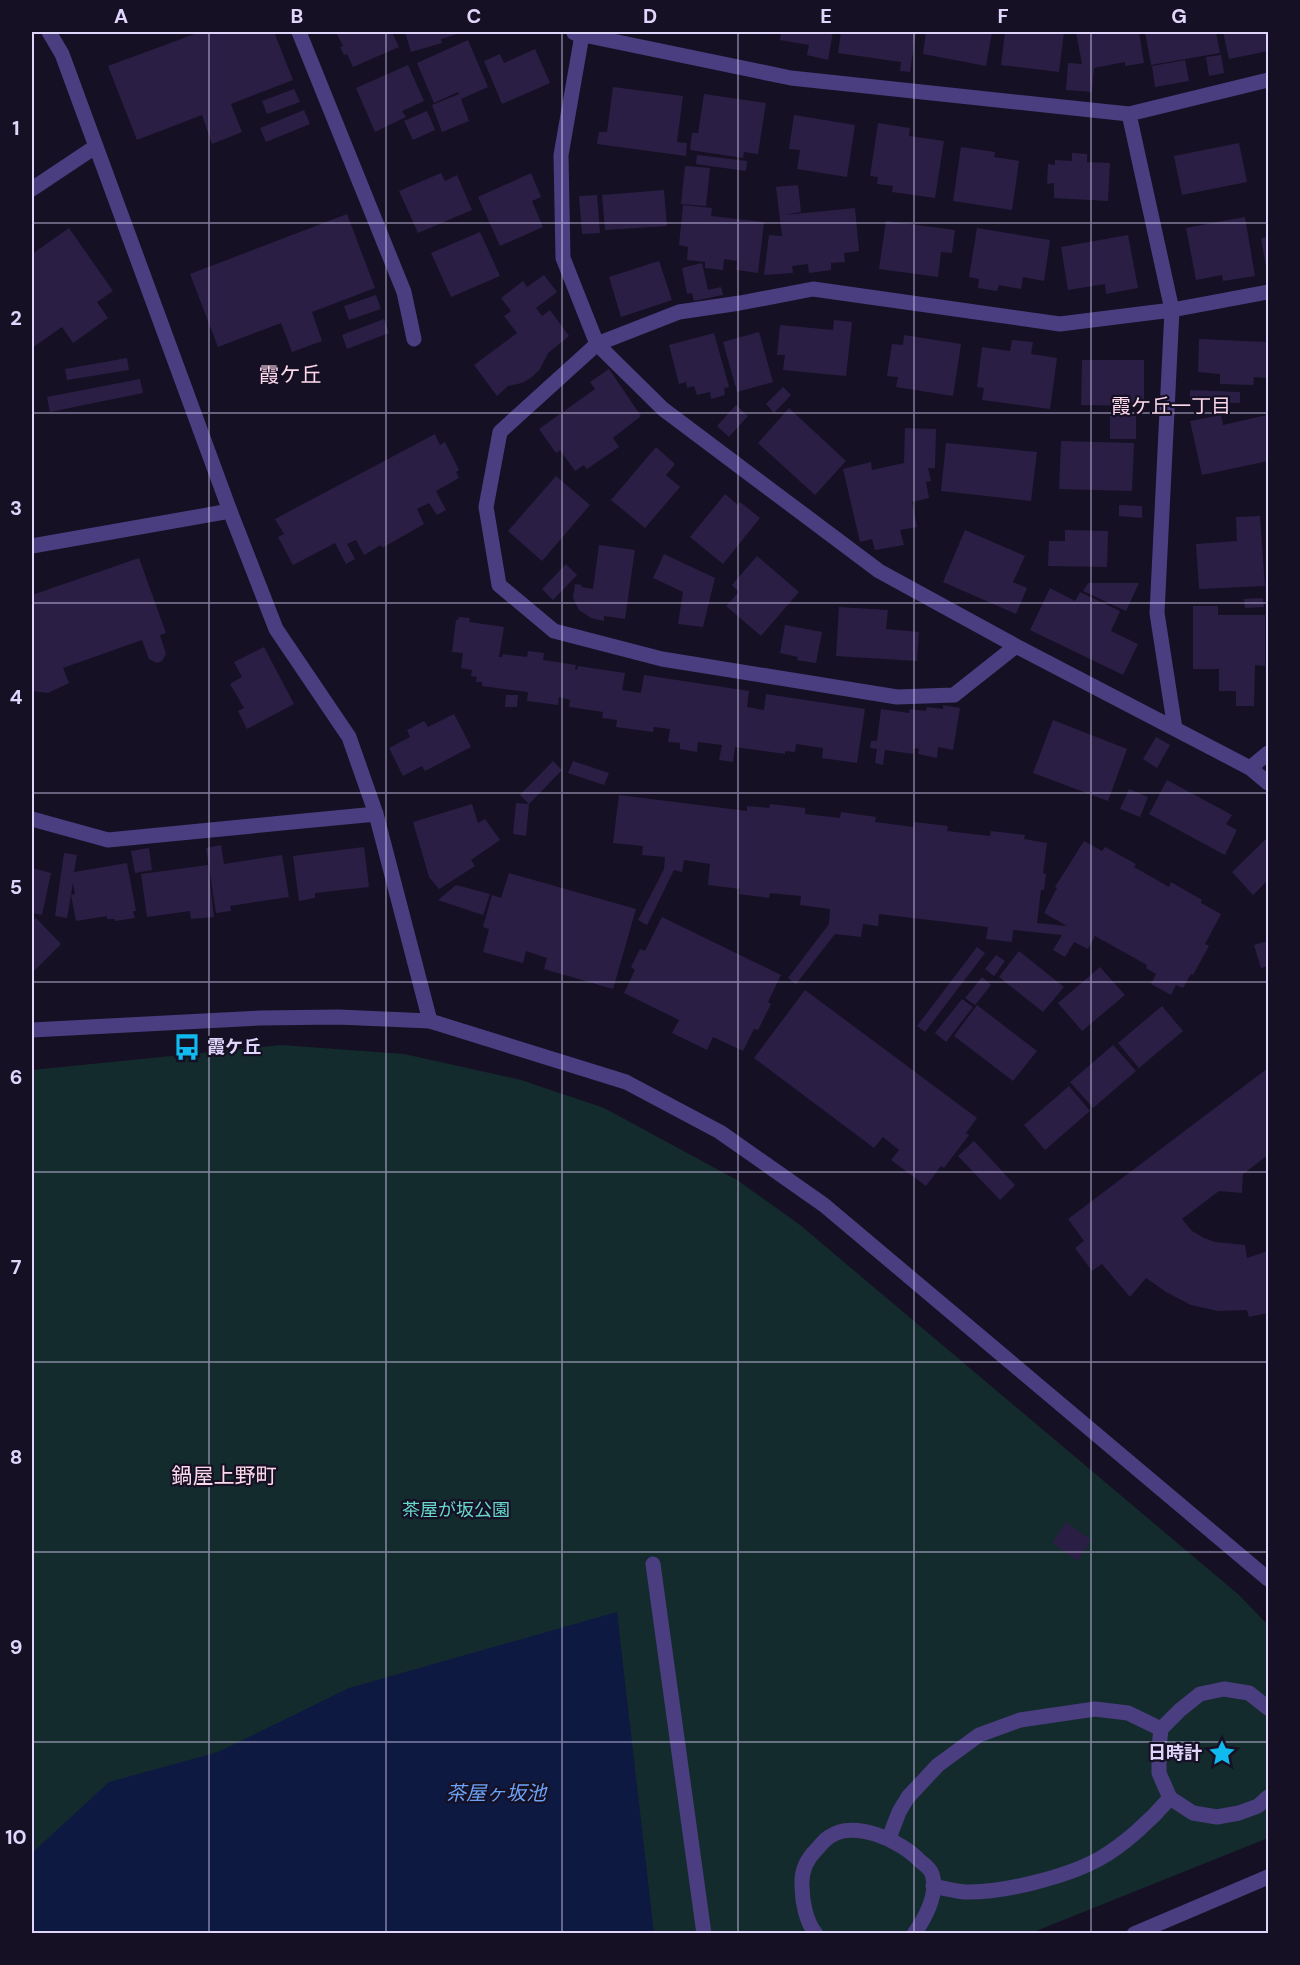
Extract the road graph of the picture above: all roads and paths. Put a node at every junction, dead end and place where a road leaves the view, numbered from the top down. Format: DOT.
graph roads {
  1 [pos="49,32"];
  2 [pos="299,32"];
  3 [pos="577,33"];
  4 [pos="1269,80"];
  5 [pos="1129,114"];
  6 [pos="95,147"];
  7 [pos="32,189"];
  8 [pos="1269,292"];
  9 [pos="1172,310"];
  10 [pos="414,339"];
  11 [pos="597,344"];
  12 [pos="230,511"];
  13 [pos="32,546"];
  14 [pos="1016,646"];
  15 [pos="1175,729"];
  16 [pos="1269,753"];
  17 [pos="1250,768"];
  18 [pos="1269,783"];
  19 [pos="376,814"];
  20 [pos="32,819"];
  21 [pos="430,1021"];
  22 [pos="32,1030"];
  23 [pos="653,1564"];
  24 [pos="1269,1579"];
  25 [pos="1269,1708"];
  26 [pos="1161,1729"];
  27 [pos="1269,1797"];
  28 [pos="1170,1798"];
  29 [pos="889,1838"];
  30 [pos="1269,1877"];
  31 [pos="933,1886"];
  32 [pos="704,1934"];
  33 [pos="816,1934"];
  34 [pos="914,1934"];
  35 [pos="1134,1934"];
  1 -- 6 [label="street"];
  2 -- 10 [label="street"];
  3 -- 5 [label="street"];
  3 -- 11 [label="street"];
  4 -- 5 [label="street"];
  5 -- 9 [label="street"];
  6 -- 7 [label="street"];
  6 -- 12 [label="street"];
  8 -- 9 [label="street"];
  9 -- 11 [label="street"];
  9 -- 15 [label="street"];
  11 -- 14 [label="street"];
  11 -- 14 [label="street"];
  12 -- 13 [label="street"];
  12 -- 19 [label="street"];
  14 -- 15 [label="street"];
  15 -- 17 [label="street"];
  16 -- 17 [label="street"];
  17 -- 18 [label="street"];
  19 -- 20 [label="street"];
  19 -- 21 [label="street"];
  21 -- 22 [label="street"];
  21 -- 24 [label="street"];
  23 -- 32 [label="street"];
  25 -- 26 [label="street"];
  26 -- 28 [label="street"];
  26 -- 29 [label="street"];
  27 -- 28 [label="street"];
  28 -- 31 [label="street"];
  29 -- 31 [label="street"];
  29 -- 33 [label="street"];
  30 -- 35 [label="street"];
  31 -- 34 [label="street"];
}
